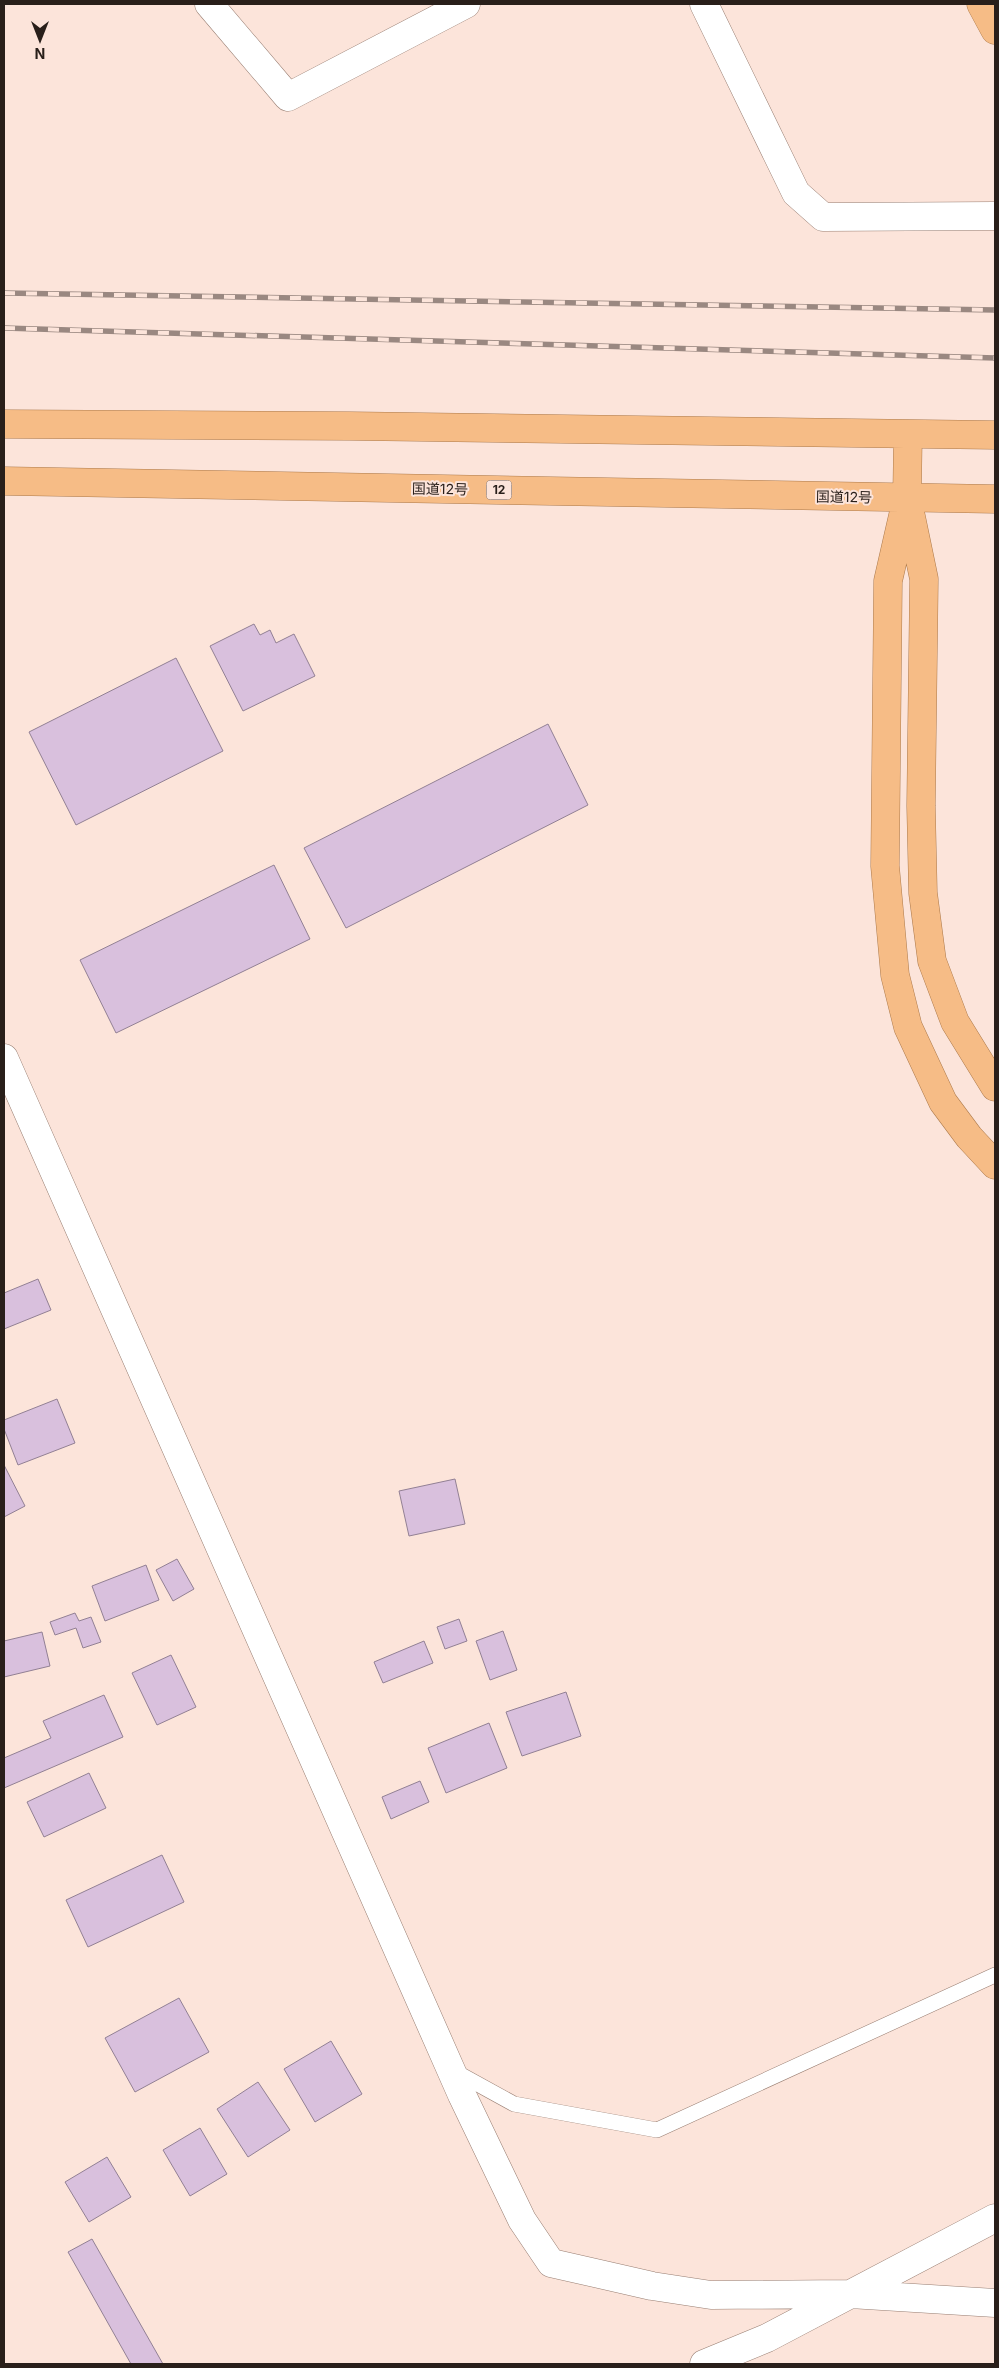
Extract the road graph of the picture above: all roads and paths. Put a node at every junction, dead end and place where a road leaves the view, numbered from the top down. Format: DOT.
graph roads {
  1 [pos="209,4"];
  2 [pos="466,4"];
  3 [pos="704,4"];
  4 [pos="981,4"];
  5 [pos="995,30"];
  6 [pos="995,216"];
  7 [pos="4,424"];
  8 [pos="908,434"];
  9 [pos="995,435"];
  10 [pos="4,481"];
  11 [pos="907,498"];
  12 [pos="995,499"];
  13 [pos="4,1058"];
  14 [pos="995,1087"];
  15 [pos="995,1165"];
  16 [pos="995,1975"];
  17 [pos="451,2070"];
  18 [pos="995,2218"];
  19 [pos="850,2294"];
  20 [pos="995,2303"];
  21 [pos="704,2364"];
  1 -- 2 [label="street"];
  3 -- 6 [label="street"];
  4 -- 5 [label="highway"];
  7 -- 8 [label="highway"];
  8 -- 9 [label="highway"];
  8 -- 11 [label="highway"];
  10 -- 11 [label="highway, 国道12号 / 12"];
  11 -- 12 [label="highway, 国道12号 / 12"];
  11 -- 14 [label="highway"];
  11 -- 15 [label="highway"];
  13 -- 17 [label="street"];
  16 -- 17 [label="lane"];
  17 -- 19 [label="street"];
  18 -- 19 [label="street"];
  19 -- 20 [label="street"];
  19 -- 21 [label="street"];
}
